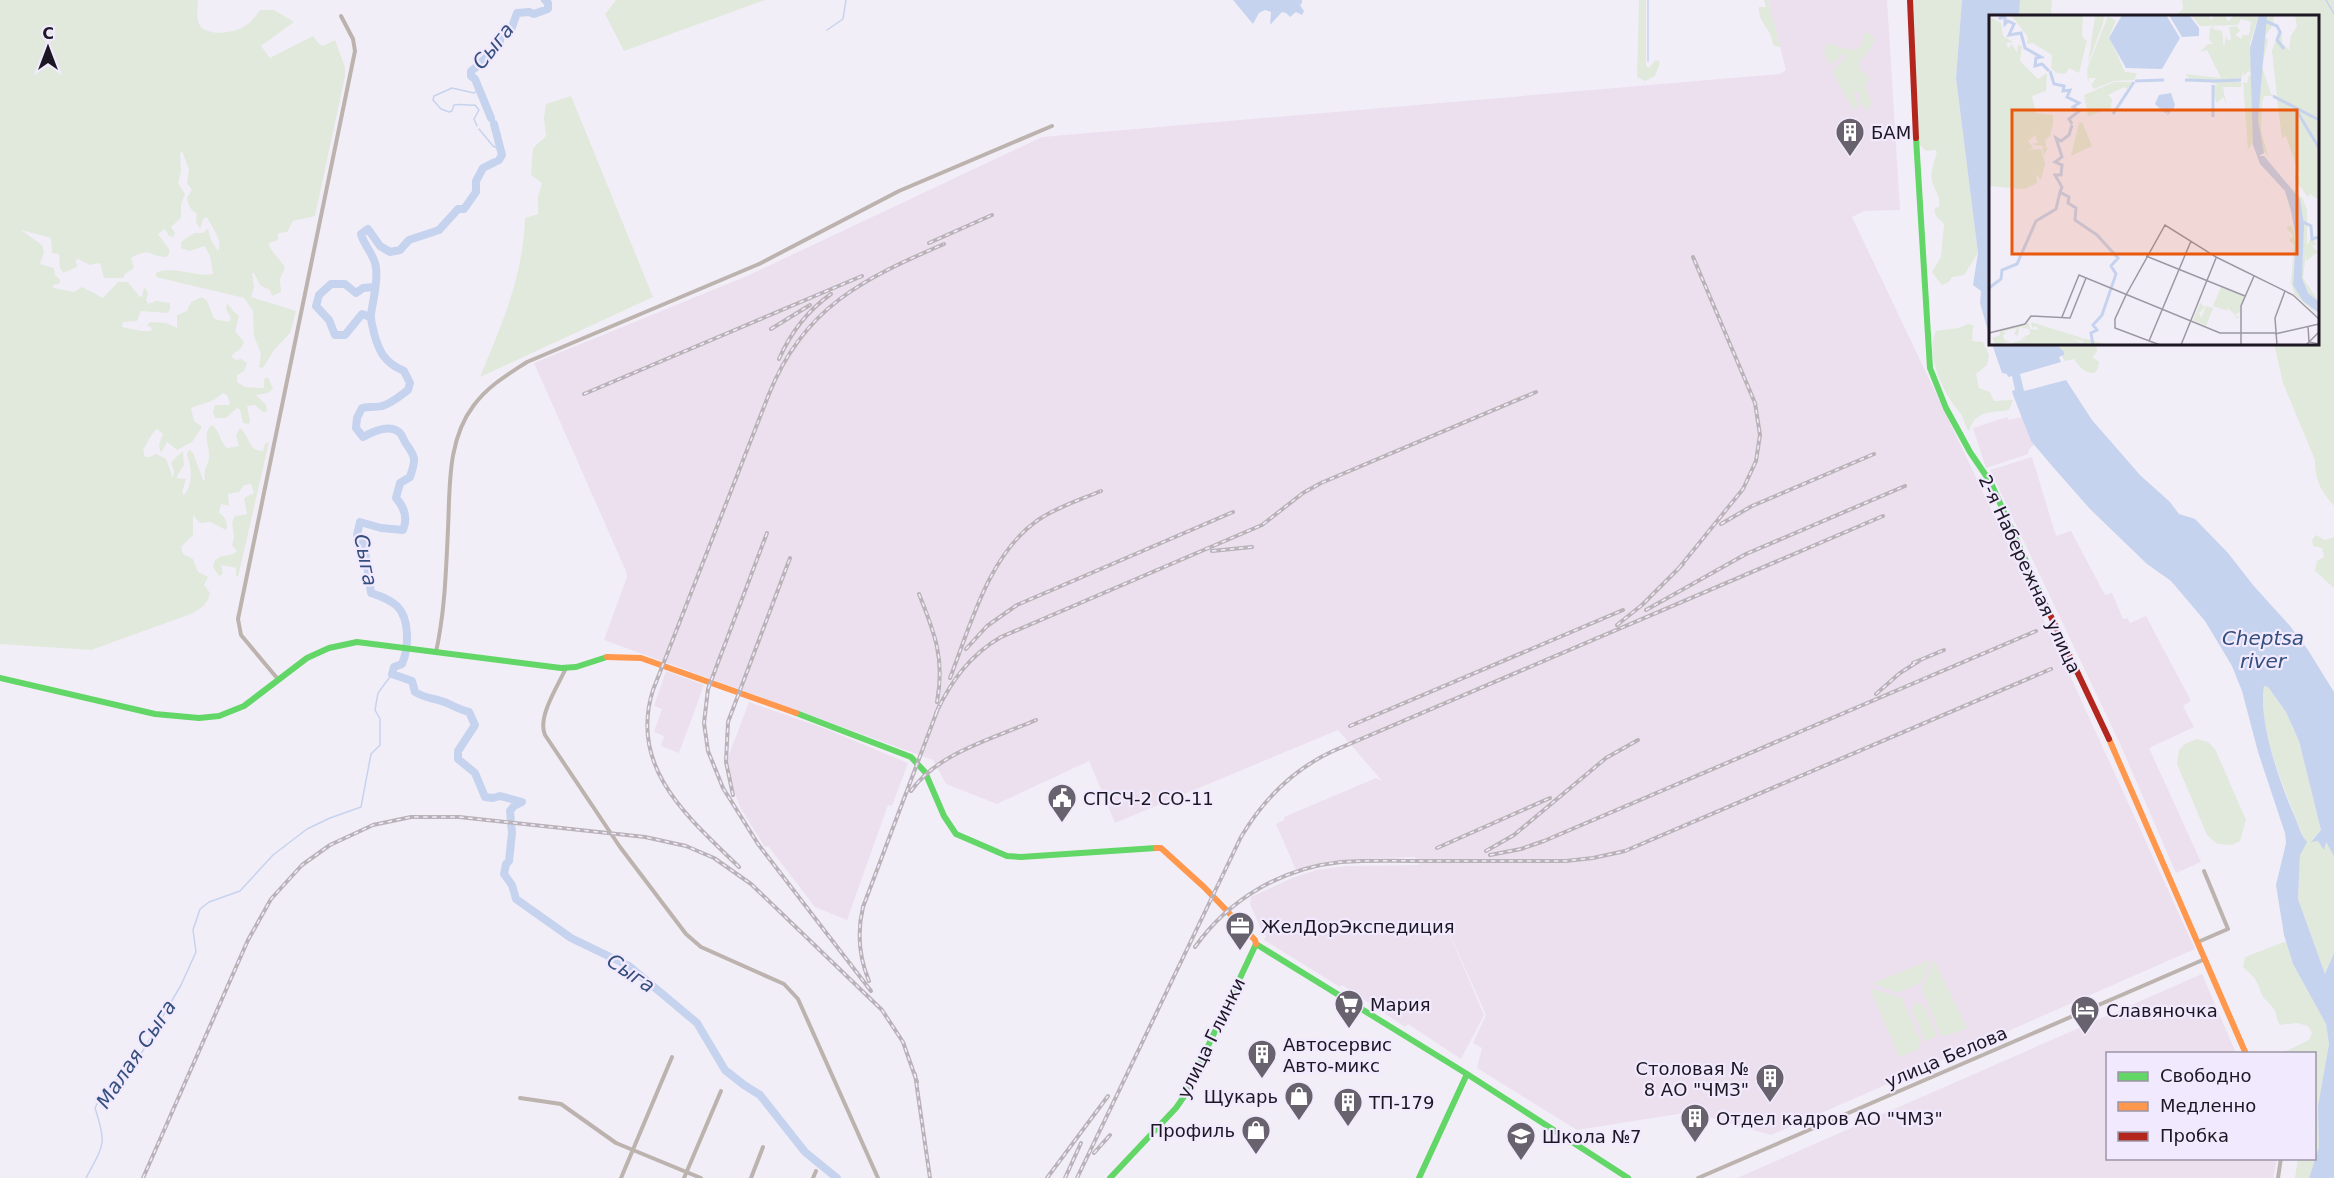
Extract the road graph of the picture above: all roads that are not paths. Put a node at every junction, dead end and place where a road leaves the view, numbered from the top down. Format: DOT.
graph roads {
  1 [pos="1910,0"];
  2 [pos="341,16"];
  3 [pos="1052,126"];
  4 [pos="436,652"];
  5 [pos="567,668"];
  6 [pos="0,678"];
  7 [pos="278,679"];
  8 [pos="2204,871"];
  9 [pos="2198,942"];
  10 [pos="1256,945"];
  11 [pos="2205,958"];
  12 [pos="2246,1052"];
  13 [pos="672,1057"];
  14 [pos="1467,1074"];
  15 [pos="721,1091"];
  16 [pos="519,1098"];
  17 [pos="763,1147"];
  18 [pos="633,1150"];
  19 [pos="2281,1160"];
  20 [pos="816,1171"];
  21 [pos="687,1172"];
  22 [pos="621,1178"];
  23 [pos="684,1178"];
  24 [pos="701,1178"];
  25 [pos="750,1178"];
  26 [pos="813,1178"];
  27 [pos="878,1178"];
  28 [pos="1110,1178"];
  29 [pos="1419,1178"];
  30 [pos="1628,1178"];
  31 [pos="1698,1178"];
  32 [pos="2278,1178"];
  1 -- 9 [label="street, 2-я Набережная улица"];
  2 -- 7 [label="street"];
  3 -- 4 [label="street"];
  4 -- 5 [label="street"];
  4 -- 7 [label="street"];
  5 -- 10 [label="street"];
  5 -- 27 [label="street"];
  6 -- 7 [label="street"];
  8 -- 9 [label="street"];
  9 -- 11 [label="street, 2-я Набережная улица"];
  10 -- 14 [label="street"];
  10 -- 28 [label="street, улица Глинки"];
  11 -- 12 [label="street, 2-я Набережная улица"];
  11 -- 31 [label="street, улица Белова"];
  13 -- 18 [label="street"];
  14 -- 29 [label="street"];
  14 -- 30 [label="street"];
  15 -- 21 [label="street"];
  16 -- 18 [label="street"];
  17 -- 25 [label="street"];
  18 -- 21 [label="street"];
  18 -- 22 [label="street"];
  19 -- 32 [label="street"];
  20 -- 26 [label="street"];
  21 -- 23 [label="street"];
  21 -- 24 [label="street"];
}
